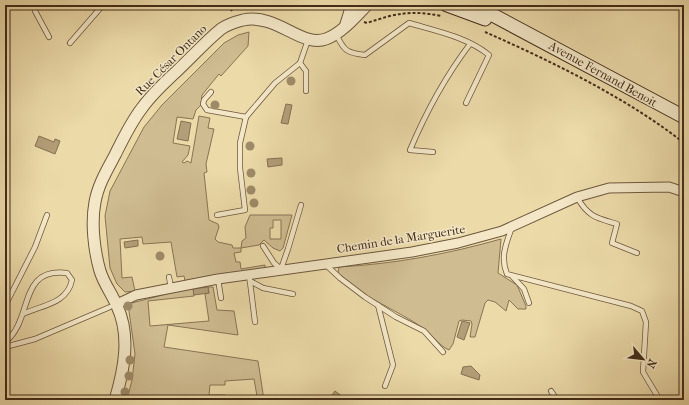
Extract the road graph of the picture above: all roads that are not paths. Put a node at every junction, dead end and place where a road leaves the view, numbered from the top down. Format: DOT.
graph roads {
  1 [pos="36,5"];
  2 [pos="103,5"];
  3 [pos="352,5"];
  4 [pos="367,5"];
  5 [pos="474,5"];
  6 [pos="445,13"];
  7 [pos="346,25"];
  8 [pos="336,34"];
  9 [pos="49,37"];
  10 [pos="308,40"];
  11 [pos="544,42"];
  12 [pos="70,44"];
  13 [pos="470,44"];
  14 [pos="300,63"];
  15 [pos="306,91"];
  16 [pos="212,92"];
  17 [pos="466,103"];
  18 [pos="246,117"];
  19 [pos="684,117"];
  20 [pos="433,152"];
  21 [pos="684,192"];
  22 [pos="577,197"];
  23 [pos="301,205"];
  24 [pos="47,215"];
  25 [pos="217,215"];
  26 [pos="512,227"];
  27 [pos="263,246"];
  28 [pos="638,253"];
  29 [pos="324,263"];
  30 [pos="281,269"];
  31 [pos="512,276"];
  32 [pos="169,277"];
  33 [pos="250,277"];
  34 [pos="218,279"];
  35 [pos="171,288"];
  36 [pos="293,294"];
  37 [pos="221,298"];
  38 [pos="529,303"];
  39 [pos="378,305"];
  40 [pos="5,306"];
  41 [pos="113,306"];
  42 [pos="23,314"];
  43 [pos="255,322"];
  44 [pos="5,342"];
  45 [pos="5,347"];
  46 [pos="443,352"];
  47 [pos="385,386"];
  48 [pos="551,392"];
  49 [pos="658,397"];
  50 [pos="115,400"];
  51 [pos="557,400"];
  52 [pos="597,400"];
  53 [pos="602,400"];
  54 [pos="654,400"];
  55 [pos="665,400"];
  1 -- 9 [label="lane"];
  2 -- 12 [label="lane"];
  3 -- 7 [label="street"];
  4 -- 7 [label="street"];
  5 -- 11 [label="main road, Avenue Fernand Benoit"];
  6 -- 11 [label="main road, Avenue Fernand Benoit"];
  7 -- 8 [label="street"];
  8 -- 10 [label="street"];
  8 -- 13 [label="lane"];
  10 -- 14 [label="lane"];
  10 -- 41 [label="street, Rue César Ontano"];
  11 -- 19 [label="main road, Avenue Fernand Benoit"];
  13 -- 17 [label="lane"];
  13 -- 20 [label="lane"];
  14 -- 15 [label="lane"];
  14 -- 18 [label="lane"];
  16 -- 18 [label="lane"];
  18 -- 25 [label="lane"];
  21 -- 22 [label="street, Chemin de la Marguerite"];
  22 -- 26 [label="street, Chemin de la Marguerite"];
  22 -- 28 [label="lane"];
  23 -- 30 [label="lane"];
  24 -- 40 [label="lane"];
  26 -- 29 [label="street, Chemin de la Marguerite"];
  26 -- 31 [label="lane"];
  27 -- 30 [label="lane"];
  29 -- 30 [label="street, Chemin de la Marguerite"];
  29 -- 39 [label="lane"];
  30 -- 33 [label="street, Chemin de la Marguerite"];
  31 -- 38 [label="lane"];
  31 -- 49 [label="lane"];
  32 -- 35 [label="lane"];
  33 -- 34 [label="street, Chemin de la Marguerite"];
  33 -- 36 [label="lane"];
  33 -- 43 [label="lane"];
  34 -- 35 [label="street, Chemin de la Marguerite"];
  34 -- 37 [label="lane"];
  35 -- 41 [label="street, Chemin de la Marguerite"];
  39 -- 46 [label="lane"];
  39 -- 47 [label="lane"];
  41 -- 45 [label="lane, Chemin de la Marguerite"];
  41 -- 50 [label="street, Rue César Ontano"];
  42 -- 42 [label="lane"];
  42 -- 44 [label="lane"];
  48 -- 51 [label="lane"];
  49 -- 54 [label="lane"];
  49 -- 55 [label="lane"];
  52 -- 53 [label="lane"];
}
